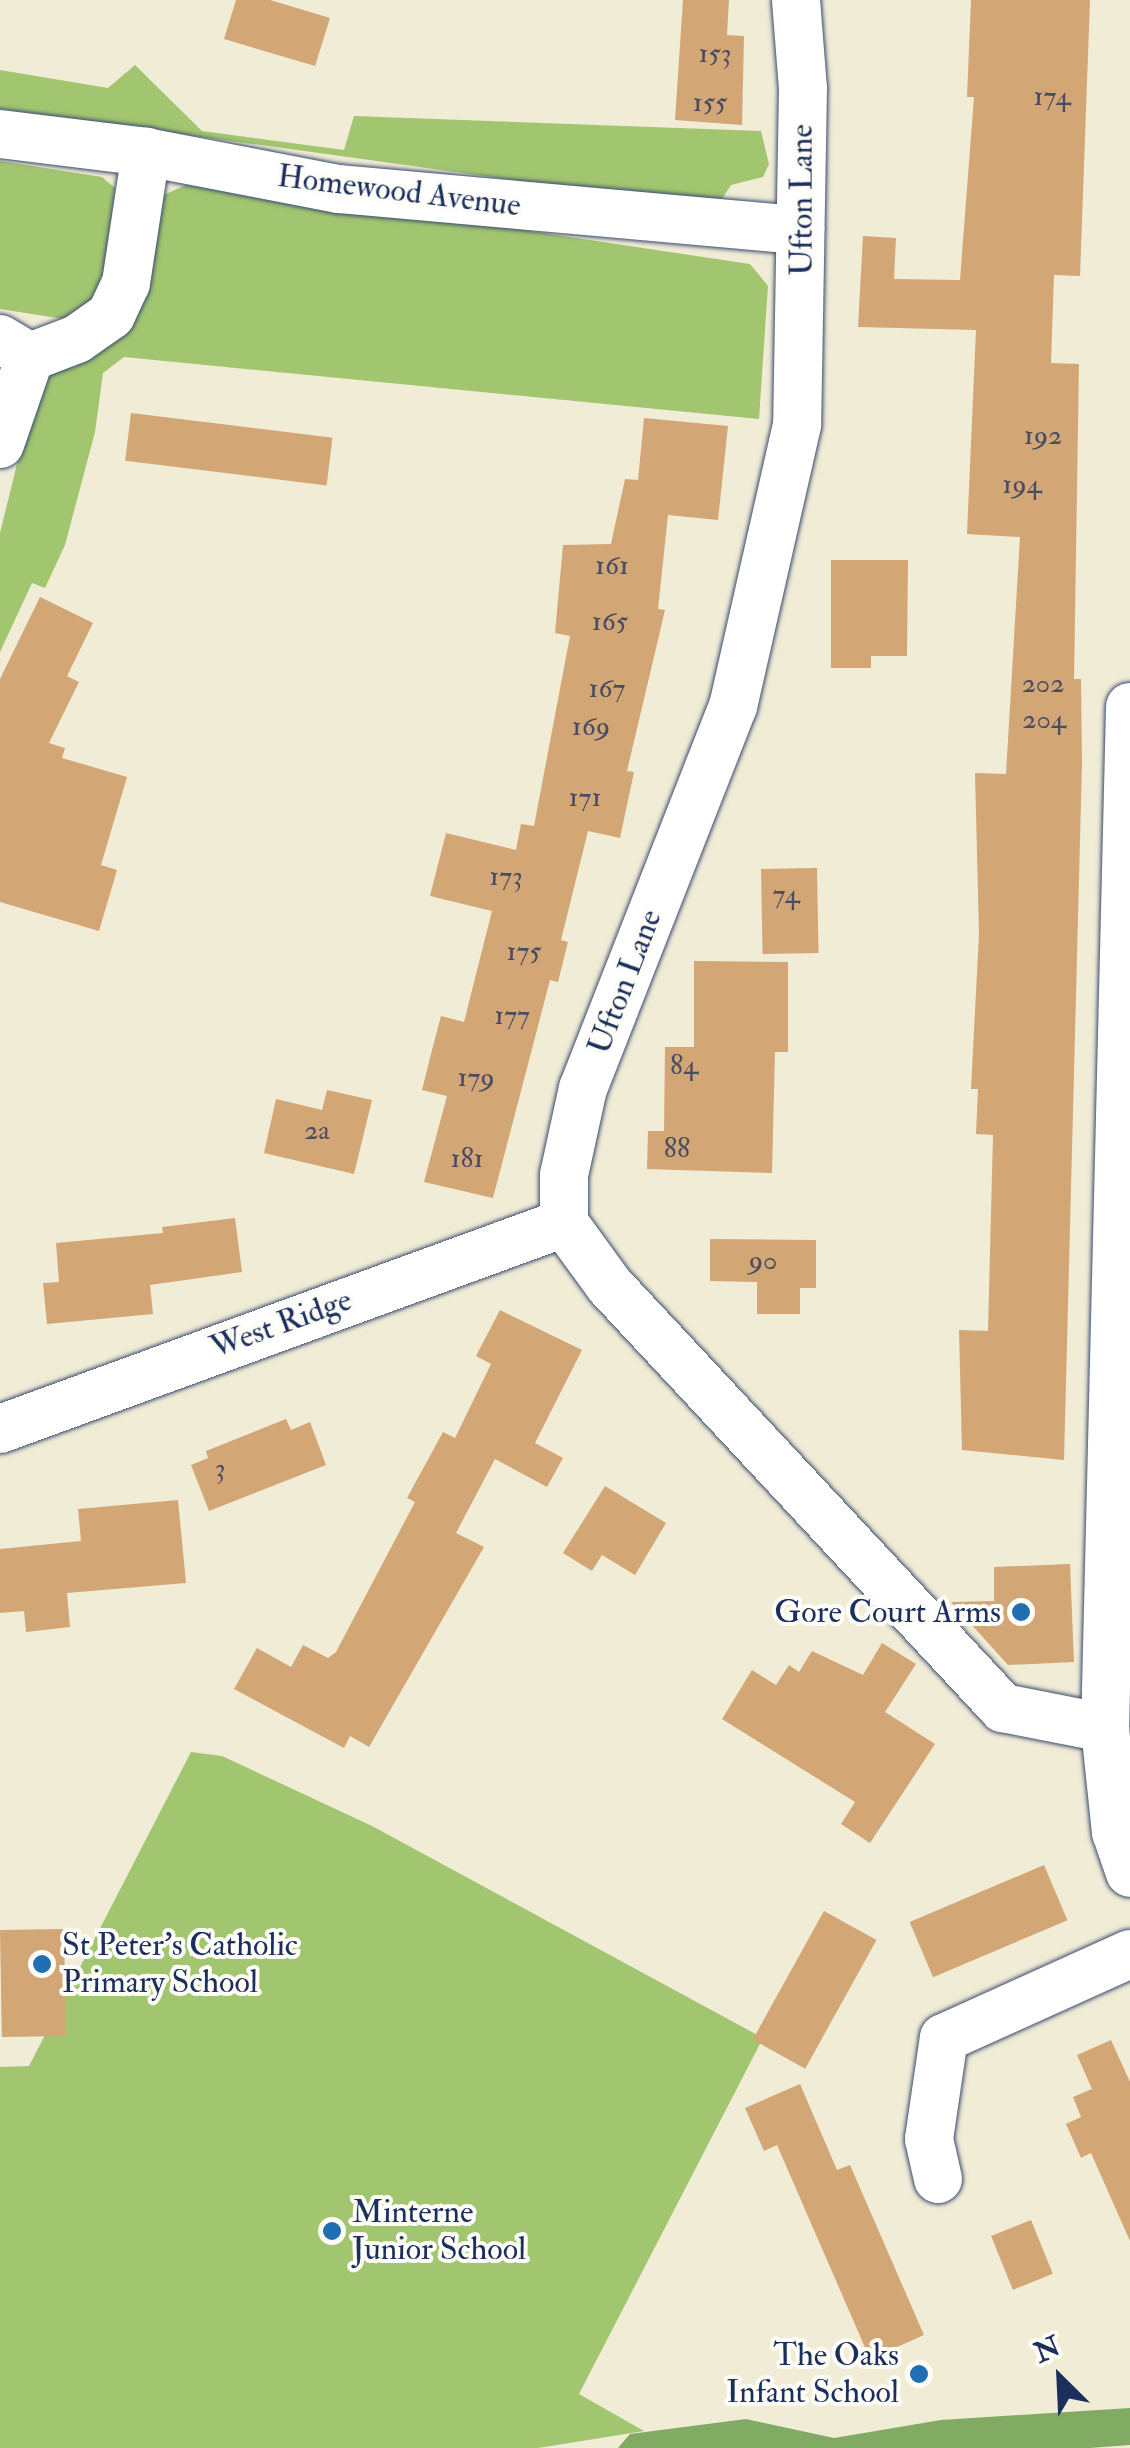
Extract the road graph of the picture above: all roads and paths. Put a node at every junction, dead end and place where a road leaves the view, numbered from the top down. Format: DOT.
graph roads {
  1 [pos="796,0"];
  2 [pos="0,134"];
  3 [pos="146,152"];
  4 [pos="800,230"];
  5 [pos="15,348"];
  6 [pos="0,444"];
  7 [pos="1130,707"];
  8 [pos="564,1224"];
  9 [pos="0,1429"];
  10 [pos="1105,1728"];
  11 [pos="1130,1872"];
  12 [pos="1130,1954"];
  13 [pos="938,2178"];
  1 -- 4 [label="street, Ufton Lane"];
  2 -- 3 [label="street, Homewood Avenue"];
  3 -- 4 [label="street, Homewood Avenue"];
  3 -- 5 [label="street"];
  4 -- 8 [label="street, Ufton Lane"];
  5 -- 6 [label="street"];
  7 -- 10 [label="street"];
  8 -- 9 [label="street, West Ridge"];
  8 -- 10 [label="street"];
  10 -- 11 [label="street"];
  12 -- 13 [label="street"];
}
